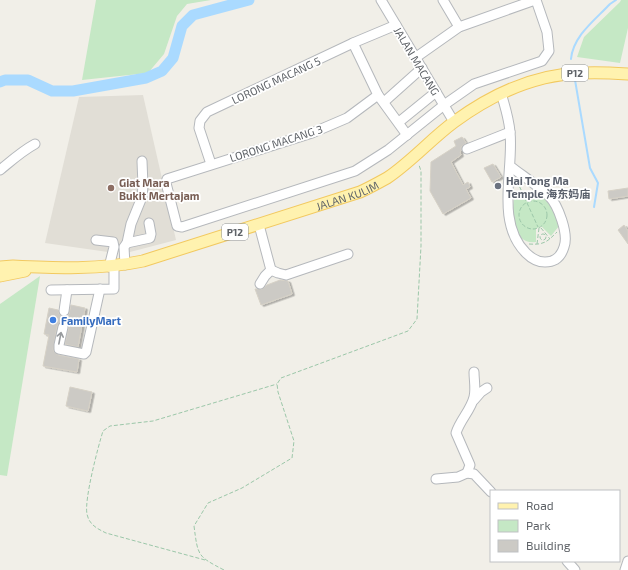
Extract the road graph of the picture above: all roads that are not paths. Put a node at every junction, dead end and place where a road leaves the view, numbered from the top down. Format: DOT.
graph roads {
  1 [pos="381,0"];
  2 [pos="443,0"];
  3 [pos="535,0"];
  4 [pos="396,25"];
  5 [pos="459,27"];
  6 [pos="353,43"];
  7 [pos="415,58"];
  8 [pos="422,68"];
  9 [pos="628,74"];
  10 [pos="436,92"];
  11 [pos="501,93"];
  12 [pos="381,98"];
  13 [pos="444,105"];
  14 [pos="399,122"];
  15 [pos="454,122"];
  16 [pos="510,132"];
  17 [pos="407,135"];
  18 [pos="35,144"];
  19 [pos="467,149"];
  20 [pos="142,160"];
  21 [pos="211,164"];
  22 [pos="510,166"];
  23 [pos="0,170"];
  24 [pos="167,179"];
  25 [pos="149,222"];
  26 [pos="259,225"];
  27 [pos="96,240"];
  28 [pos="126,245"];
  29 [pos="114,247"];
  30 [pos="348,254"];
  31 [pos="116,266"];
  32 [pos="0,267"];
  33 [pos="42,267"];
  34 [pos="271,270"];
  35 [pos="0,276"];
  36 [pos="260,284"];
  37 [pos="100,289"];
  38 [pos="51,290"];
  39 [pos="67,290"];
  40 [pos="64,311"];
  41 [pos="62,327"];
  42 [pos="474,372"];
  43 [pos="487,388"];
  44 [pos="472,403"];
  45 [pos="467,473"];
  46 [pos="436,478"];
  47 [pos="490,491"];
  48 [pos="628,561"];
  49 [pos="568,562"];
  50 [pos="575,570"];
  51 [pos="625,570"];
  1 -- 4 [label="street, JALAN MACANG"];
  2 -- 5 [label="street"];
  3 -- 5 [label="street"];
  3 -- 13 [label="street, JALAN KULIM"];
  4 -- 6 [label="street, LORONG MACANG 5"];
  4 -- 7 [label="street, JALAN MACANG"];
  5 -- 7 [label="street"];
  6 -- 12 [label="street"];
  6 -- 21 [label="street, LORONG MACANG 5"];
  7 -- 8 [label="street, JALAN MACANG"];
  8 -- 10 [label="street, JALAN MACANG"];
  8 -- 12 [label="street, LORONG MACANG 3"];
  9 -- 11 [label="main road, JALAN KULIM / P12"];
  10 -- 13 [label="street, JALAN MACANG"];
  10 -- 14 [label="street"];
  11 -- 15 [label="main road, JALAN KULIM / P12"];
  11 -- 16 [label="street"];
  12 -- 14 [label="street"];
  12 -- 21 [label="street, LORONG MACANG 3"];
  13 -- 15 [label="street, JALAN MACANG"];
  13 -- 17 [label="street, JALAN KULIM"];
  14 -- 17 [label="street"];
  15 -- 26 [label="main road, JALAN KULIM / P12"];
  16 -- 19 [label="street"];
  16 -- 22 [label="street"];
  17 -- 24 [label="street, JALAN KULIM"];
  18 -- 23 [label="street"];
  20 -- 28 [label="street"];
  21 -- 24 [label="street, LORONG MACANG 3"];
  22 -- 22 [label="street"];
  25 -- 28 [label="street"];
  26 -- 31 [label="main road, JALAN KULIM / P12"];
  26 -- 34 [label="street"];
  27 -- 29 [label="street"];
  28 -- 29 [label="street"];
  28 -- 31 [label="street"];
  29 -- 31 [label="street"];
  30 -- 34 [label="street"];
  31 -- 33 [label="main road, JALAN KULIM / P12"];
  31 -- 37 [label="street"];
  32 -- 33 [label="main road"];
  33 -- 35 [label="main road"];
  34 -- 36 [label="street"];
  37 -- 39 [label="street"];
  37 -- 41 [label="street, one-way"];
  38 -- 39 [label="street"];
  39 -- 40 [label="street"];
  42 -- 44 [label="street"];
  43 -- 44 [label="street"];
  44 -- 45 [label="street"];
  45 -- 46 [label="street"];
  45 -- 47 [label="street"];
  48 -- 51 [label="street"];
  49 -- 50 [label="street"];
}
